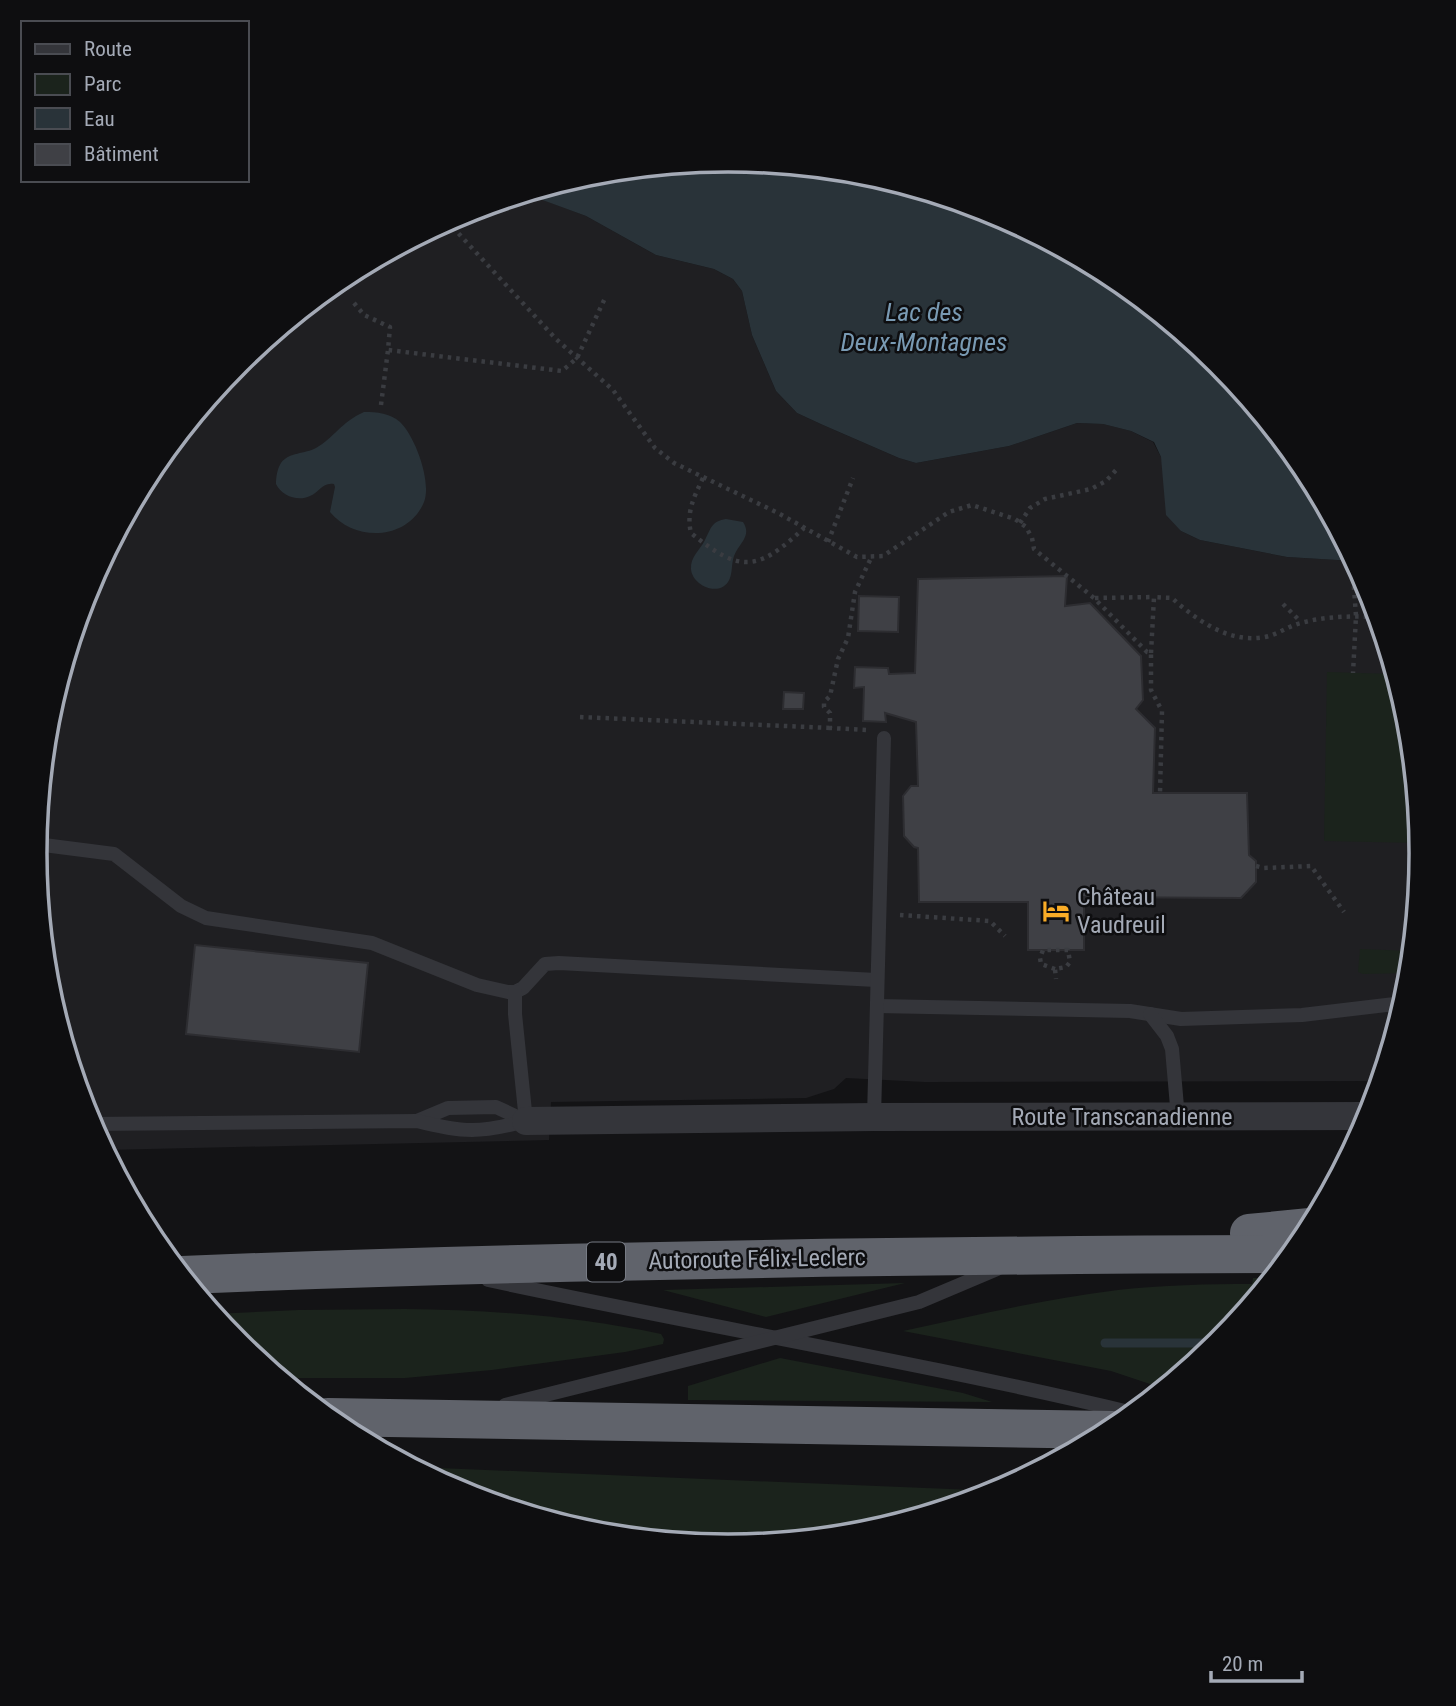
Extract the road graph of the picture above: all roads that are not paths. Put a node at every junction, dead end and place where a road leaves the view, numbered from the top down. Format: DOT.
graph roads {
  1 [pos="884,738"];
  2 [pos="47,845"];
  3 [pos="876,980"];
  4 [pos="515,992"];
  5 [pos="1392,1004"];
  6 [pos="877,1006"];
  7 [pos="1150,1014"];
  8 [pos="1356,1116"];
  9 [pos="874,1117"];
  10 [pos="1178,1118"];
  11 [pos="417,1121"];
  12 [pos="526,1121"];
  13 [pos="103,1124"];
  14 [pos="1296,1228"];
  15 [pos="1031,1254"];
  16 [pos="1277,1254"];
  17 [pos="422,1265"];
  18 [pos="194,1274"];
  19 [pos="781,1338"];
  20 [pos="1119,1410"];
  21 [pos="348,1418"];
  22 [pos="447,1420"];
  23 [pos="1089,1430"];
  1 -- 3 [label="lane"];
  2 -- 4 [label="lane"];
  3 -- 4 [label="lane"];
  3 -- 6 [label="lane"];
  4 -- 12 [label="lane"];
  5 -- 7 [label="lane"];
  6 -- 7 [label="lane"];
  6 -- 9 [label="lane"];
  7 -- 10 [label="lane"];
  8 -- 10 [label="street, Route Transcanadienne"];
  9 -- 10 [label="street, Route Transcanadienne"];
  9 -- 12 [label="street, Route Transcanadienne"];
  11 -- 12 [label="lane"];
  11 -- 12 [label="lane"];
  11 -- 13 [label="lane"];
  14 -- 15 [label="highway"];
  15 -- 16 [label="highway, Autoroute Félix-Leclerc / 40"];
  15 -- 17 [label="highway, Autoroute Félix-Leclerc / 40"];
  15 -- 19 [label="lane"];
  17 -- 18 [label="highway, Autoroute Félix-Leclerc / 40"];
  17 -- 19 [label="lane"];
  19 -- 20 [label="lane"];
  19 -- 22 [label="lane"];
  21 -- 22 [label="highway"];
  22 -- 23 [label="highway"];
}
